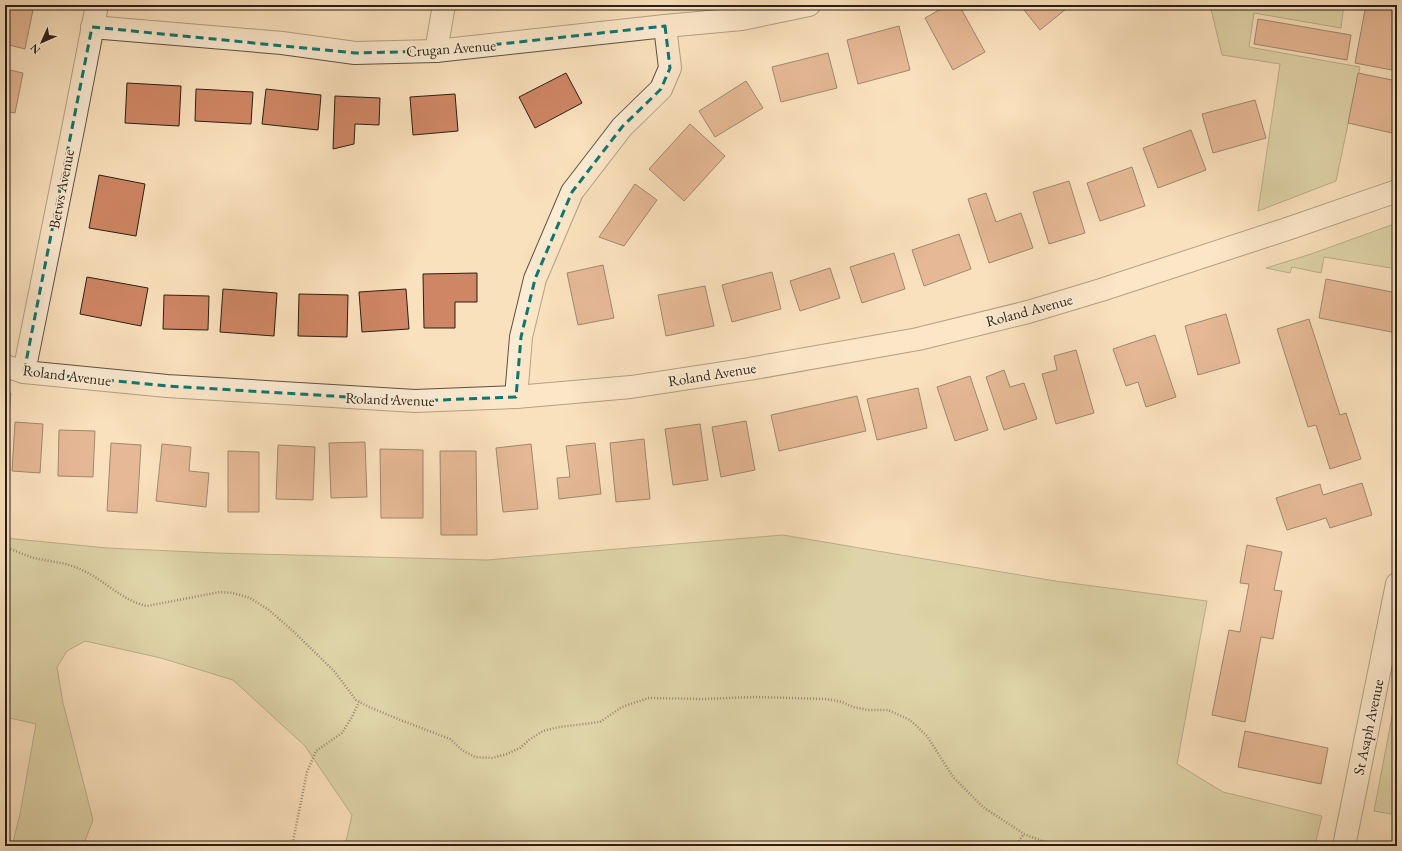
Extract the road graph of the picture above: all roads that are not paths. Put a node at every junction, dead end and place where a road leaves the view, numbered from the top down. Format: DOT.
graph roads {
  1 [pos="97,5"];
  2 [pos="444,5"];
  3 [pos="809,5"];
  4 [pos="666,26"];
  5 [pos="92,27"];
  6 [pos="436,51"];
  7 [pos="1397,191"];
  8 [pos="15,369"];
  9 [pos="516,397"];
  10 [pos="1397,584"];
  11 [pos="1388,675"];
  12 [pos="1344,846"];
  1 -- 5 [label="street, Betws Avenue"];
  2 -- 6 [label="street"];
  3 -- 4 [label="street, Crugan Avenue"];
  4 -- 6 [label="street, Crugan Avenue"];
  4 -- 9 [label="street"];
  5 -- 6 [label="street, Crugan Avenue"];
  5 -- 8 [label="street, Betws Avenue"];
  7 -- 9 [label="street, Roland Avenue"];
  8 -- 9 [label="street, Roland Avenue"];
  10 -- 11 [label="street, St Asaph Avenue"];
  11 -- 12 [label="street, St Asaph Avenue"];
}
